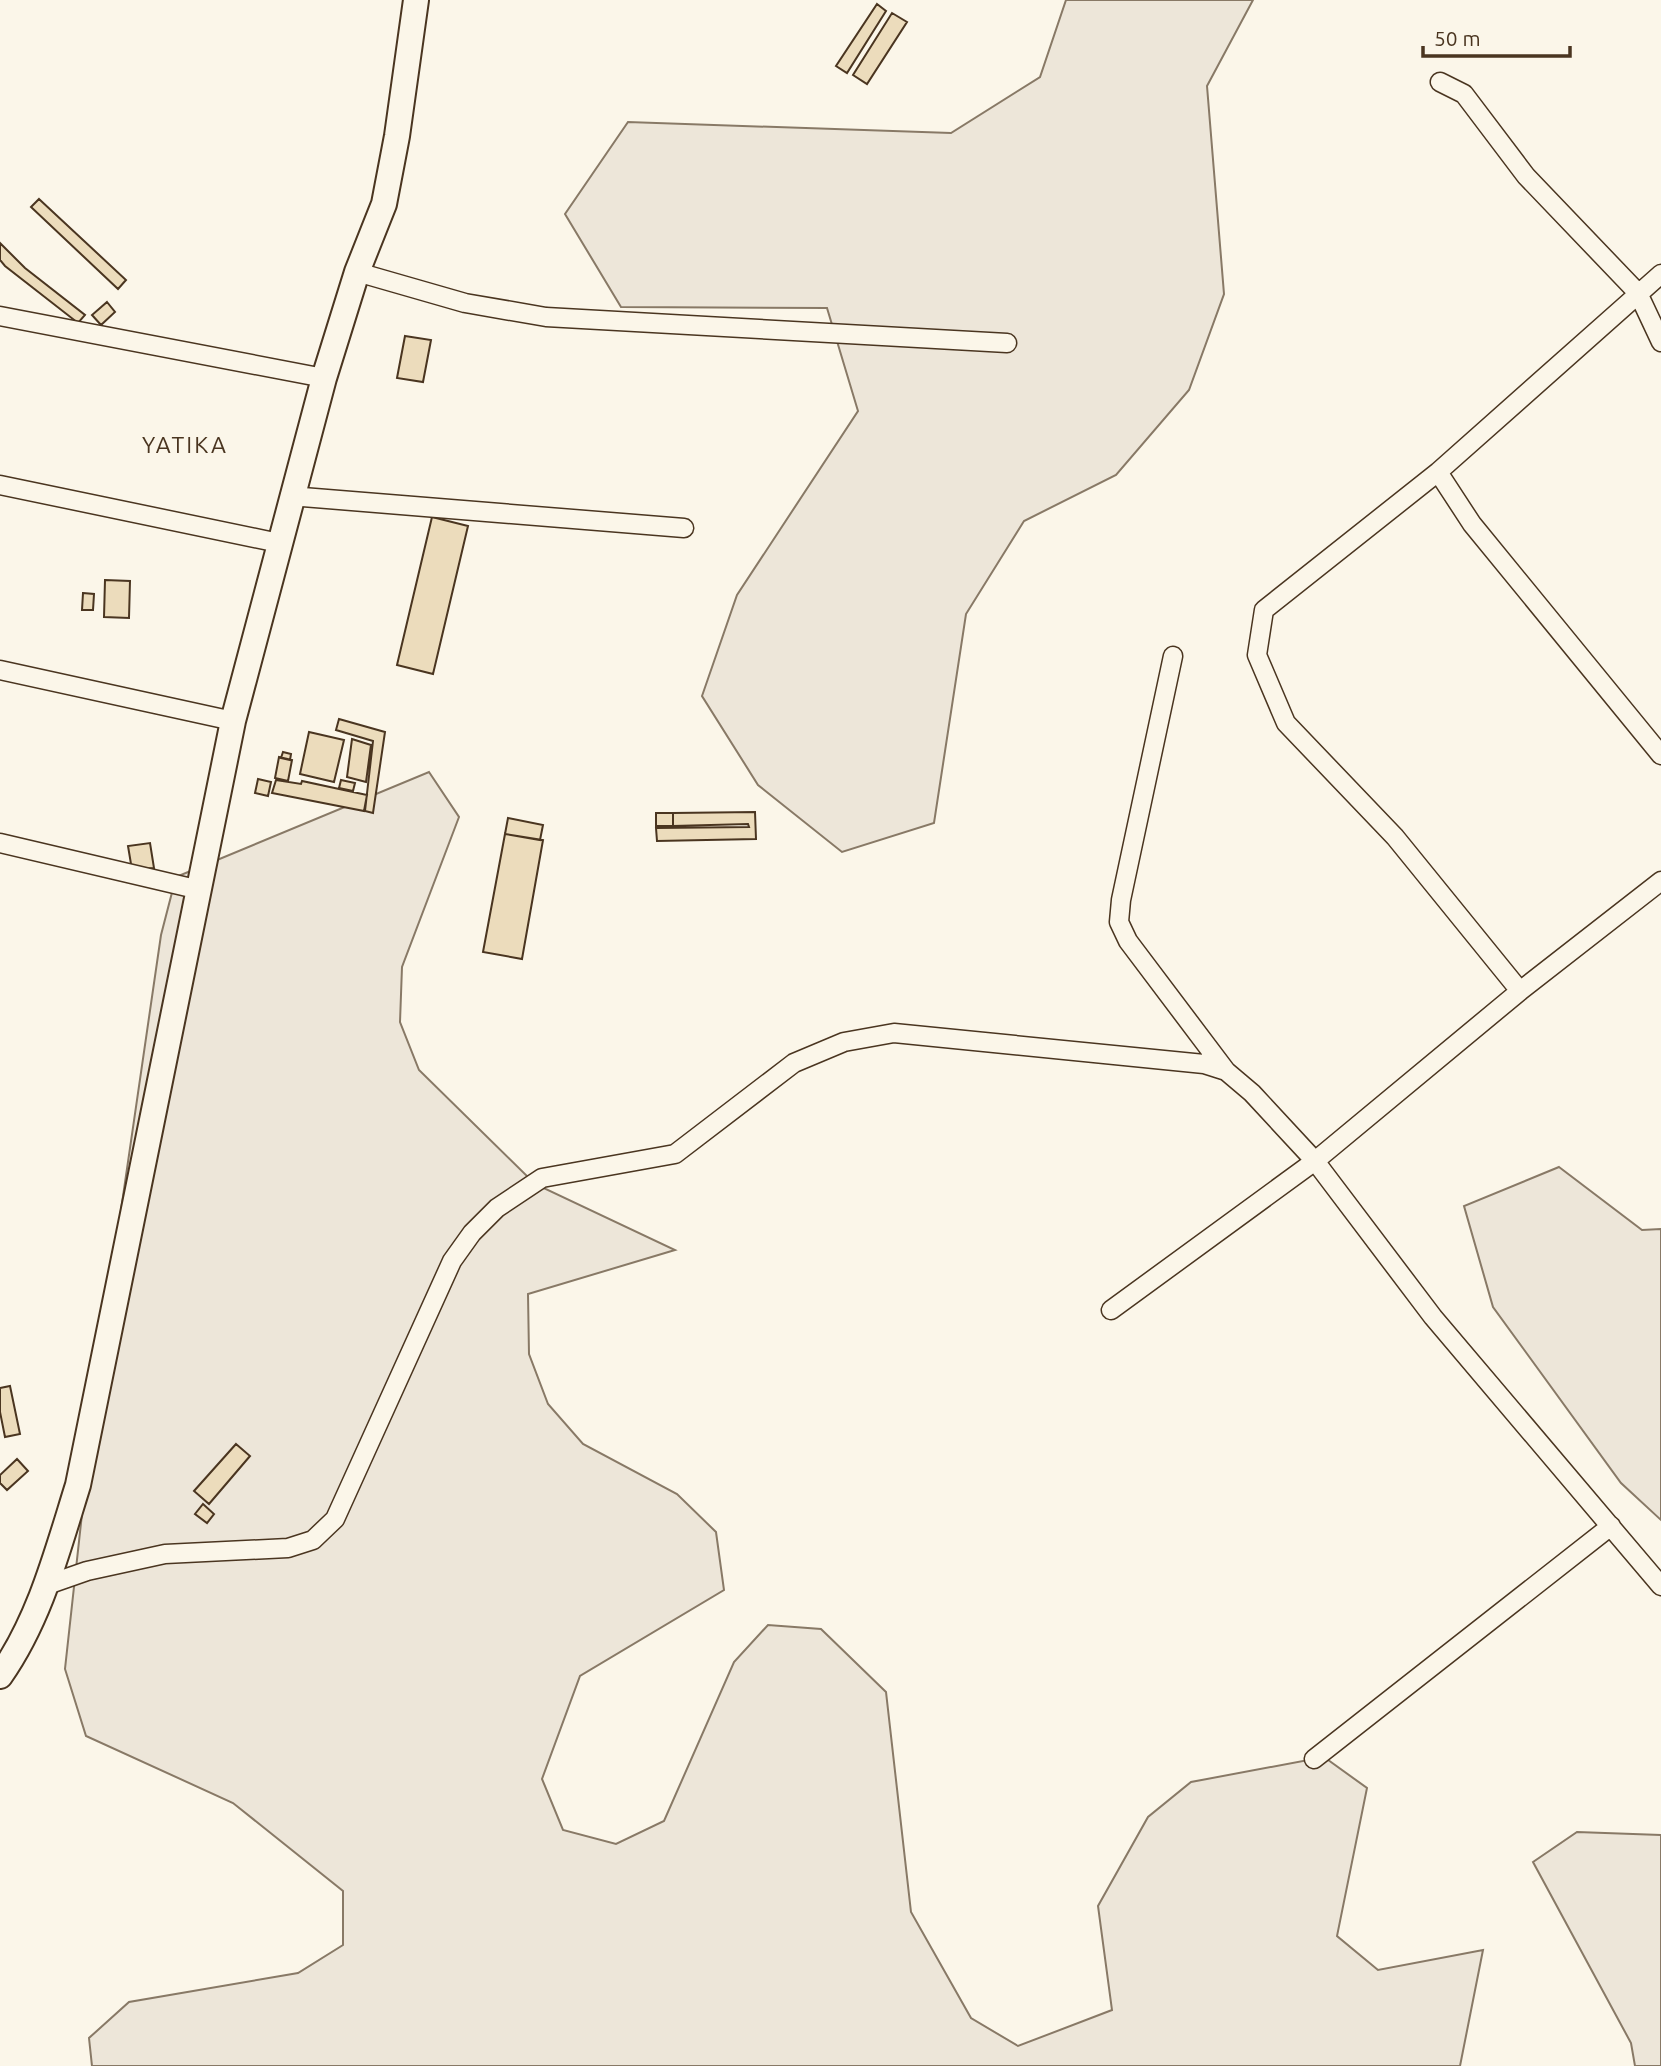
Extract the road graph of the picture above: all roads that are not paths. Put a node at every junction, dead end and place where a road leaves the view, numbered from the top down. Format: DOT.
graph roads {
  1 [pos="416,0"];
  2 [pos="1440,82"];
  3 [pos="357,272"];
  4 [pos="1661,274"];
  5 [pos="1638,293"];
  6 [pos="0,316"];
  7 [pos="1661,342"];
  8 [pos="1007,343"];
  9 [pos="324,378"];
  10 [pos="1438,472"];
  11 [pos="0,485"];
  12 [pos="290,496"];
  13 [pos="684,528"];
  14 [pos="279,543"];
  15 [pos="1173,656"];
  16 [pos="0,670"];
  17 [pos="233,721"];
  18 [pos="1661,755"];
  19 [pos="0,843"];
  20 [pos="1661,881"];
  21 [pos="200,890"];
  22 [pos="1520,991"];
  23 [pos="1226,1071"];
  24 [pos="1315,1161"];
  25 [pos="1111,1310"];
  26 [pos="1611,1526"];
  27 [pos="47,1585"];
  28 [pos="1661,1586"];
  29 [pos="0,1676"];
  30 [pos="1314,1759"];
  1 -- 3 [label="main road"];
  2 -- 5 [label="street"];
  3 -- 8 [label="street"];
  3 -- 9 [label="main road"];
  4 -- 5 [label="street"];
  5 -- 7 [label="street"];
  5 -- 10 [label="street"];
  6 -- 9 [label="street"];
  9 -- 12 [label="main road"];
  10 -- 18 [label="street"];
  10 -- 22 [label="street"];
  11 -- 14 [label="street"];
  12 -- 13 [label="street"];
  12 -- 14 [label="main road"];
  14 -- 17 [label="main road"];
  15 -- 23 [label="street"];
  16 -- 17 [label="street"];
  17 -- 21 [label="main road"];
  19 -- 21 [label="street"];
  20 -- 22 [label="street"];
  21 -- 27 [label="main road"];
  22 -- 24 [label="street"];
  23 -- 24 [label="street"];
  23 -- 27 [label="street"];
  24 -- 25 [label="street"];
  24 -- 26 [label="street"];
  26 -- 28 [label="street"];
  26 -- 30 [label="street"];
  27 -- 29 [label="main road"];
}
